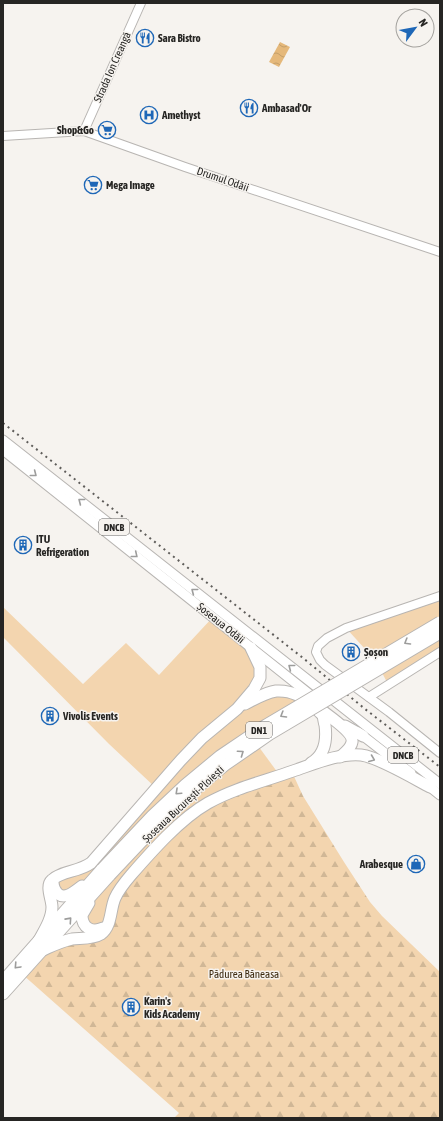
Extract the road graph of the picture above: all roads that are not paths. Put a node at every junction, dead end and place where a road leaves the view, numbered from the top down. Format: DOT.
graph roads {
  1 [pos="141,3"];
  2 [pos="84,131"];
  3 [pos="3,136"];
  4 [pos="440,252"];
  5 [pos="3,440"];
  6 [pos="3,450"];
  7 [pos="440,596"];
  8 [pos="440,622"];
  9 [pos="440,633"];
  10 [pos="251,648"];
  11 [pos="440,652"];
  12 [pos="369,697"];
  13 [pos="246,699"];
  14 [pos="237,709"];
  15 [pos="327,717"];
  16 [pos="365,730"];
  17 [pos="325,745"];
  18 [pos="440,753"];
  19 [pos="341,755"];
  20 [pos="307,766"];
  21 [pos="435,786"];
  22 [pos="440,795"];
  23 [pos="106,872"];
  24 [pos="54,878"];
  25 [pos="96,883"];
  26 [pos="108,924"];
  27 [pos="41,946"];
  28 [pos="3,981"];
  29 [pos="3,994"];
  1 -- 2 [label="street, Strada Ion Creangă"];
  2 -- 3 [label="street, Drumul Odăii"];
  2 -- 4 [label="street, Drumul Odăii"];
  16 -- 5 [label="main road, Șoseaua Odăii / DNCB, one-way"];
  6 -- 10 [label="main road, Șoseaua Odăii / DNCB, one-way"];
  7 -- 12 [label="street"];
  8 -- 23 [label="highway, Șoseaua București-Ploiești / DN1, one-way, bridge"];
  23 -- 9 [label="highway, Șoseaua București-Ploiești / DN1, one-way, bridge"];
  10 -- 13 [label="highway"];
  10 -- 16 [label="main road, Șoseaua Odăii / DNCB"];
  11 -- 12 [label="street"];
  12 -- 18 [label="street"];
  13 -- 14 [label="highway"];
  13 -- 15 [label="highway"];
  14 -- 15 [label="highway"];
  14 -- 24 [label="highway"];
  15 -- 16 [label="highway"];
  15 -- 17 [label="highway"];
  15 -- 19 [label="highway"];
  16 -- 21 [label="main road, Șoseaua Odăii / DNCB"];
  17 -- 19 [label="highway"];
  17 -- 20 [label="highway"];
  19 -- 20 [label="highway"];
  19 -- 21 [label="highway, one-way"];
  20 -- 26 [label="highway"];
  21 -- 22 [label="main road, Șoseaua Odăii / DNCB"];
  23 -- 25 [label="highway, Șoseaua București-Ploiești / DN1"];
  24 -- 25 [label="highway"];
  24 -- 27 [label="highway"];
  25 -- 26 [label="highway"];
  25 -- 27 [label="highway, Șoseaua București-Ploiești / DN1"];
  26 -- 27 [label="highway"];
  27 -- 28 [label="highway, Șoseaua București-Ploiești / DN1, one-way"];
  27 -- 29 [label="highway, Șoseaua București-Ploiești / DN1"];
}
